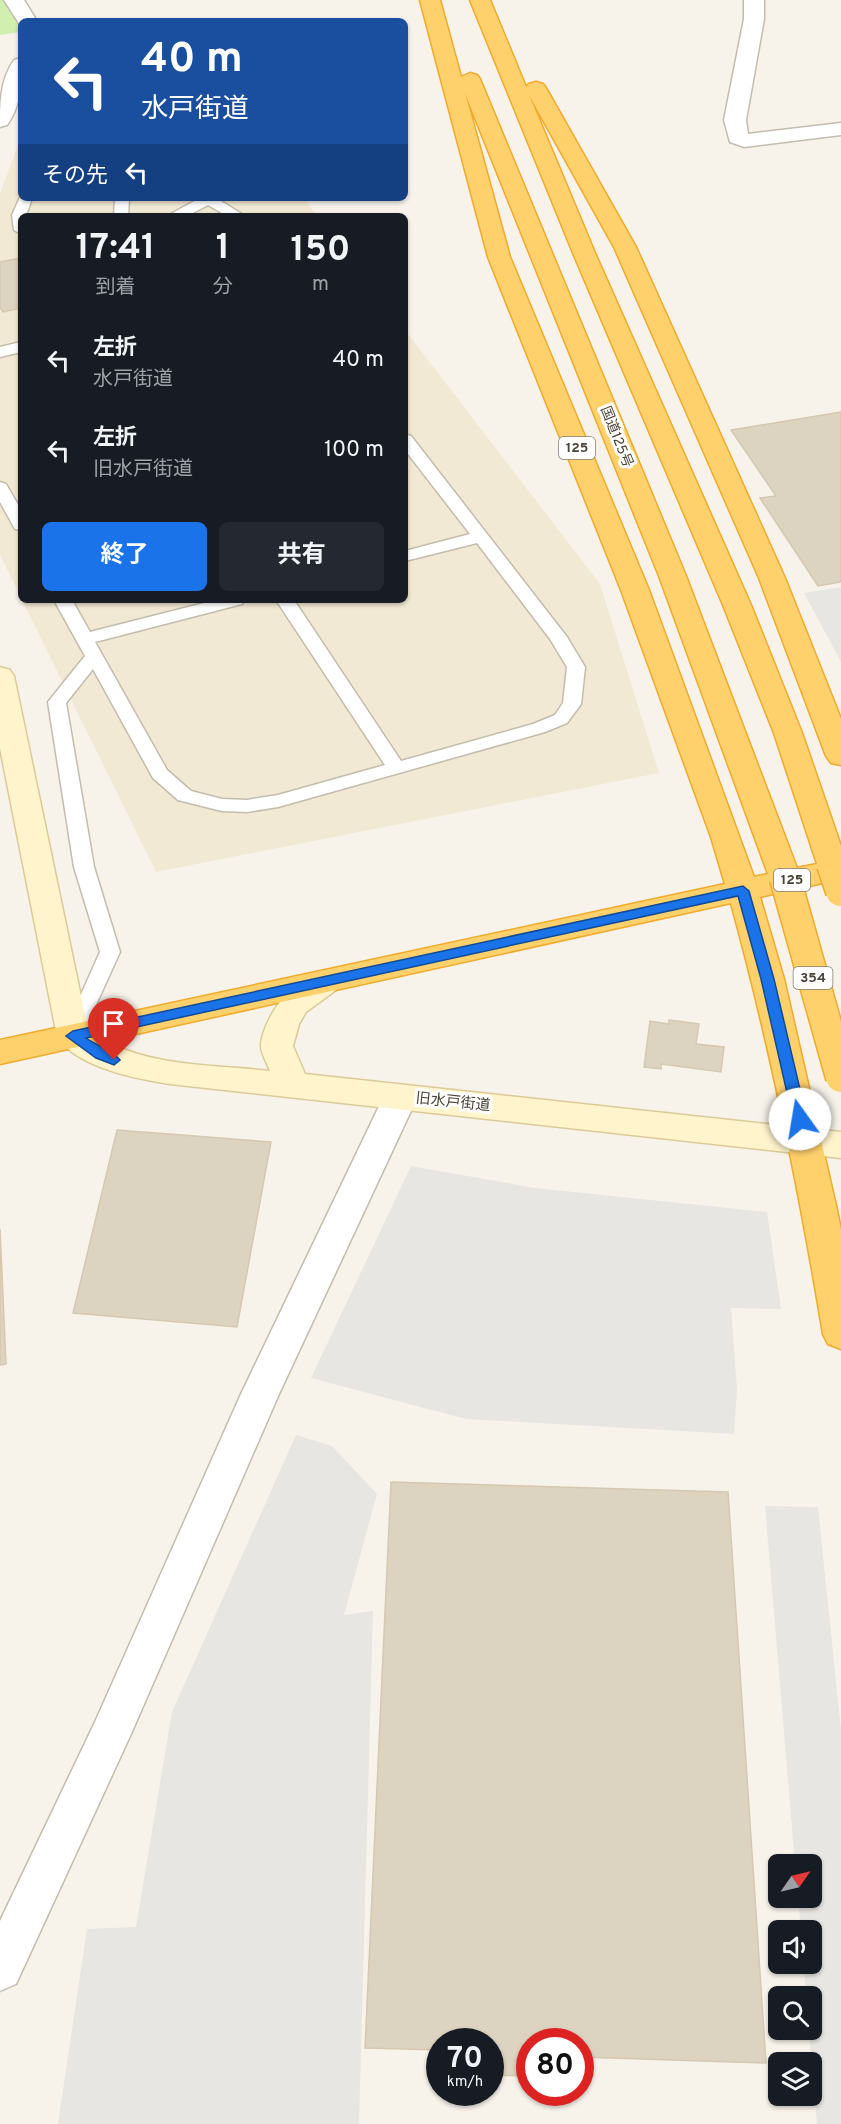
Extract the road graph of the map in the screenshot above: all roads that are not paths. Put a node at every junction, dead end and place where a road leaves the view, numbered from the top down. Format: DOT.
graph roads {
  1 [pos="14,0"];
  2 [pos="430,0"];
  3 [pos="437,0"];
  4 [pos="480,0"];
  5 [pos="486,0"];
  6 [pos="754,0"];
  7 [pos="25,18"];
  8 [pos="18,72"];
  9 [pos="0,121"];
  10 [pos="841,129"];
  11 [pos="205,201"];
  12 [pos="212,201"];
  13 [pos="180,213"];
  14 [pos="233,213"];
  15 [pos="18,348"];
  16 [pos="0,352"];
  17 [pos="408,443"];
  18 [pos="18,489"];
  19 [pos="2,490"];
  20 [pos="18,519"];
  21 [pos="480,537"];
  22 [pos="408,555"];
  23 [pos="65,603"];
  24 [pos="227,603"];
  25 [pos="287,603"];
  26 [pos="90,647"];
  27 [pos="0,676"];
  28 [pos="841,756"];
  29 [pos="396,768"];
  30 [pos="838,875"];
  31 [pos="785,878"];
  32 [pos="743,891"];
  33 [pos="325,982"];
  34 [pos="73,1036"];
  35 [pos="0,1052"];
  36 [pos="841,1077"];
  37 [pos="292,1084"];
  38 [pos="400,1098"];
  39 [pos="805,1142"];
  40 [pos="841,1146"];
  41 [pos="841,1334"];
  42 [pos="0,1969"];
  1 -- 7 [label="street"];
  2 -- 32 [label="highway, 125"];
  3 -- 31 [label="highway, 国道125号 / 125"];
  4 -- 30 [label="highway, 125"];
  5 -- 28 [label="highway"];
  6 -- 10 [label="street"];
  8 -- 9 [label="street"];
  11 -- 13 [label="lane"];
  12 -- 14 [label="lane"];
  15 -- 16 [label="lane"];
  17 -- 21 [label="lane"];
  18 -- 19 [label="lane"];
  19 -- 20 [label="lane"];
  21 -- 22 [label="lane"];
  21 -- 29 [label="lane"];
  23 -- 26 [label="lane"];
  24 -- 26 [label="lane"];
  25 -- 29 [label="lane"];
  26 -- 29 [label="lane"];
  26 -- 34 [label="lane"];
  27 -- 34 [label="street"];
  30 -- 32 [label="highway, 125"];
  31 -- 36 [label="highway, 354, bridge"];
  32 -- 33 [label="highway, 125"];
  32 -- 39 [label="highway"];
  33 -- 34 [label="highway, 125"];
  33 -- 37 [label="street"];
  34 -- 35 [label="highway, 125"];
  34 -- 37 [label="street, 旧水戸街道"];
  37 -- 38 [label="street, 旧水戸街道"];
  38 -- 39 [label="street, 旧水戸街道"];
  38 -- 42 [label="street"];
  39 -- 40 [label="street, 旧水戸街道"];
  39 -- 41 [label="highway"];
}
